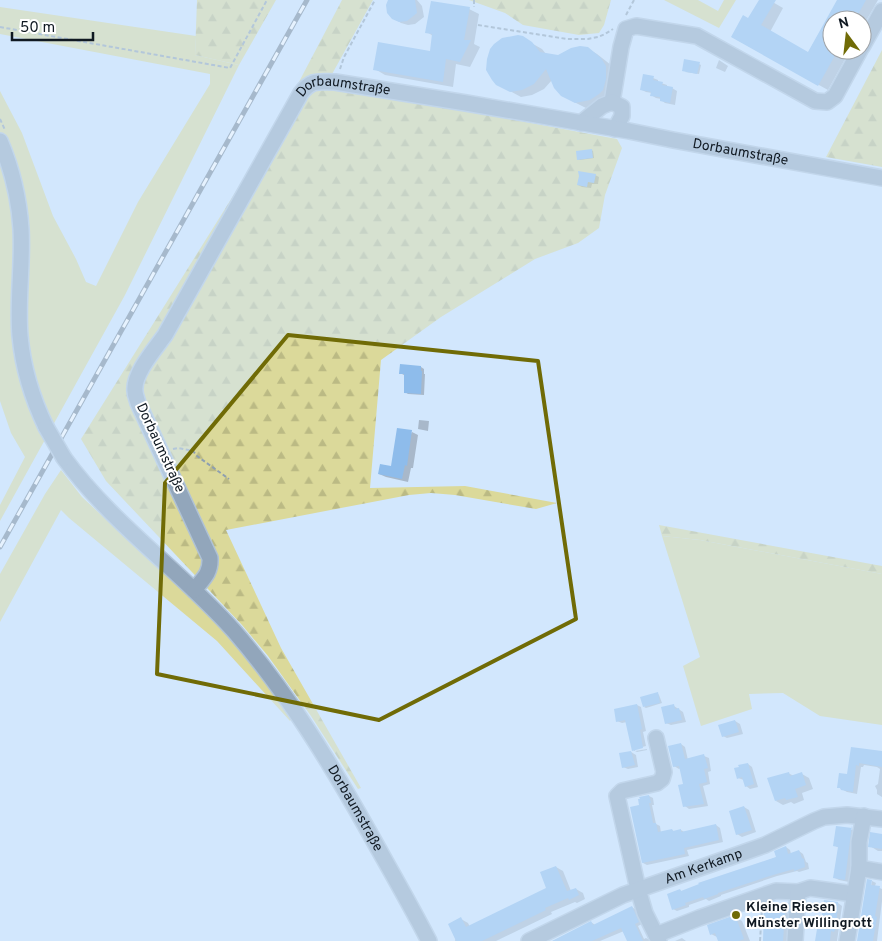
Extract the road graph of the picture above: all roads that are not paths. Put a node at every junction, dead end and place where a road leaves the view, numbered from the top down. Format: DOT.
graph roads {
  1 [pos="882,11"];
  2 [pos="872,29"];
  3 [pos="855,60"];
  4 [pos="612,102"];
  5 [pos="581,123"];
  6 [pos="615,129"];
  7 [pos="0,141"];
  8 [pos="6,178"];
  9 [pos="882,178"];
  10 [pos="194,590"];
  11 [pos="656,738"];
  12 [pos="864,816"];
  13 [pos="882,819"];
  14 [pos="859,868"];
  15 [pos="882,872"];
  16 [pos="638,889"];
  17 [pos="798,892"];
  18 [pos="854,894"];
  19 [pos="658,938"];
  20 [pos="429,941"];
  21 [pos="529,941"];
  22 [pos="796,941"];
  23 [pos="847,941"];
  1 -- 2 [label="street"];
  3 -- 4 [label="street"];
  4 -- 5 [label="street"];
  4 -- 6 [label="street"];
  5 -- 6 [label="street, Dorbaumstraße"];
  5 -- 10 [label="street, Dorbaumstraße"];
  6 -- 9 [label="street, Dorbaumstraße"];
  7 -- 8 [label="street, Dorbaumstraße"];
  8 -- 10 [label="street, Dorbaumstraße, bridge"];
  10 -- 20 [label="street, Dorbaumstraße"];
  11 -- 16 [label="street"];
  12 -- 13 [label="street, Am Kerkamp"];
  12 -- 14 [label="street"];
  12 -- 16 [label="street, Am Kerkamp"];
  14 -- 15 [label="street"];
  14 -- 18 [label="street"];
  16 -- 19 [label="street"];
  16 -- 21 [label="street, Am Kerkamp"];
  17 -- 18 [label="street"];
  17 -- 19 [label="street"];
  17 -- 22 [label="street"];
  18 -- 23 [label="street"];
}
